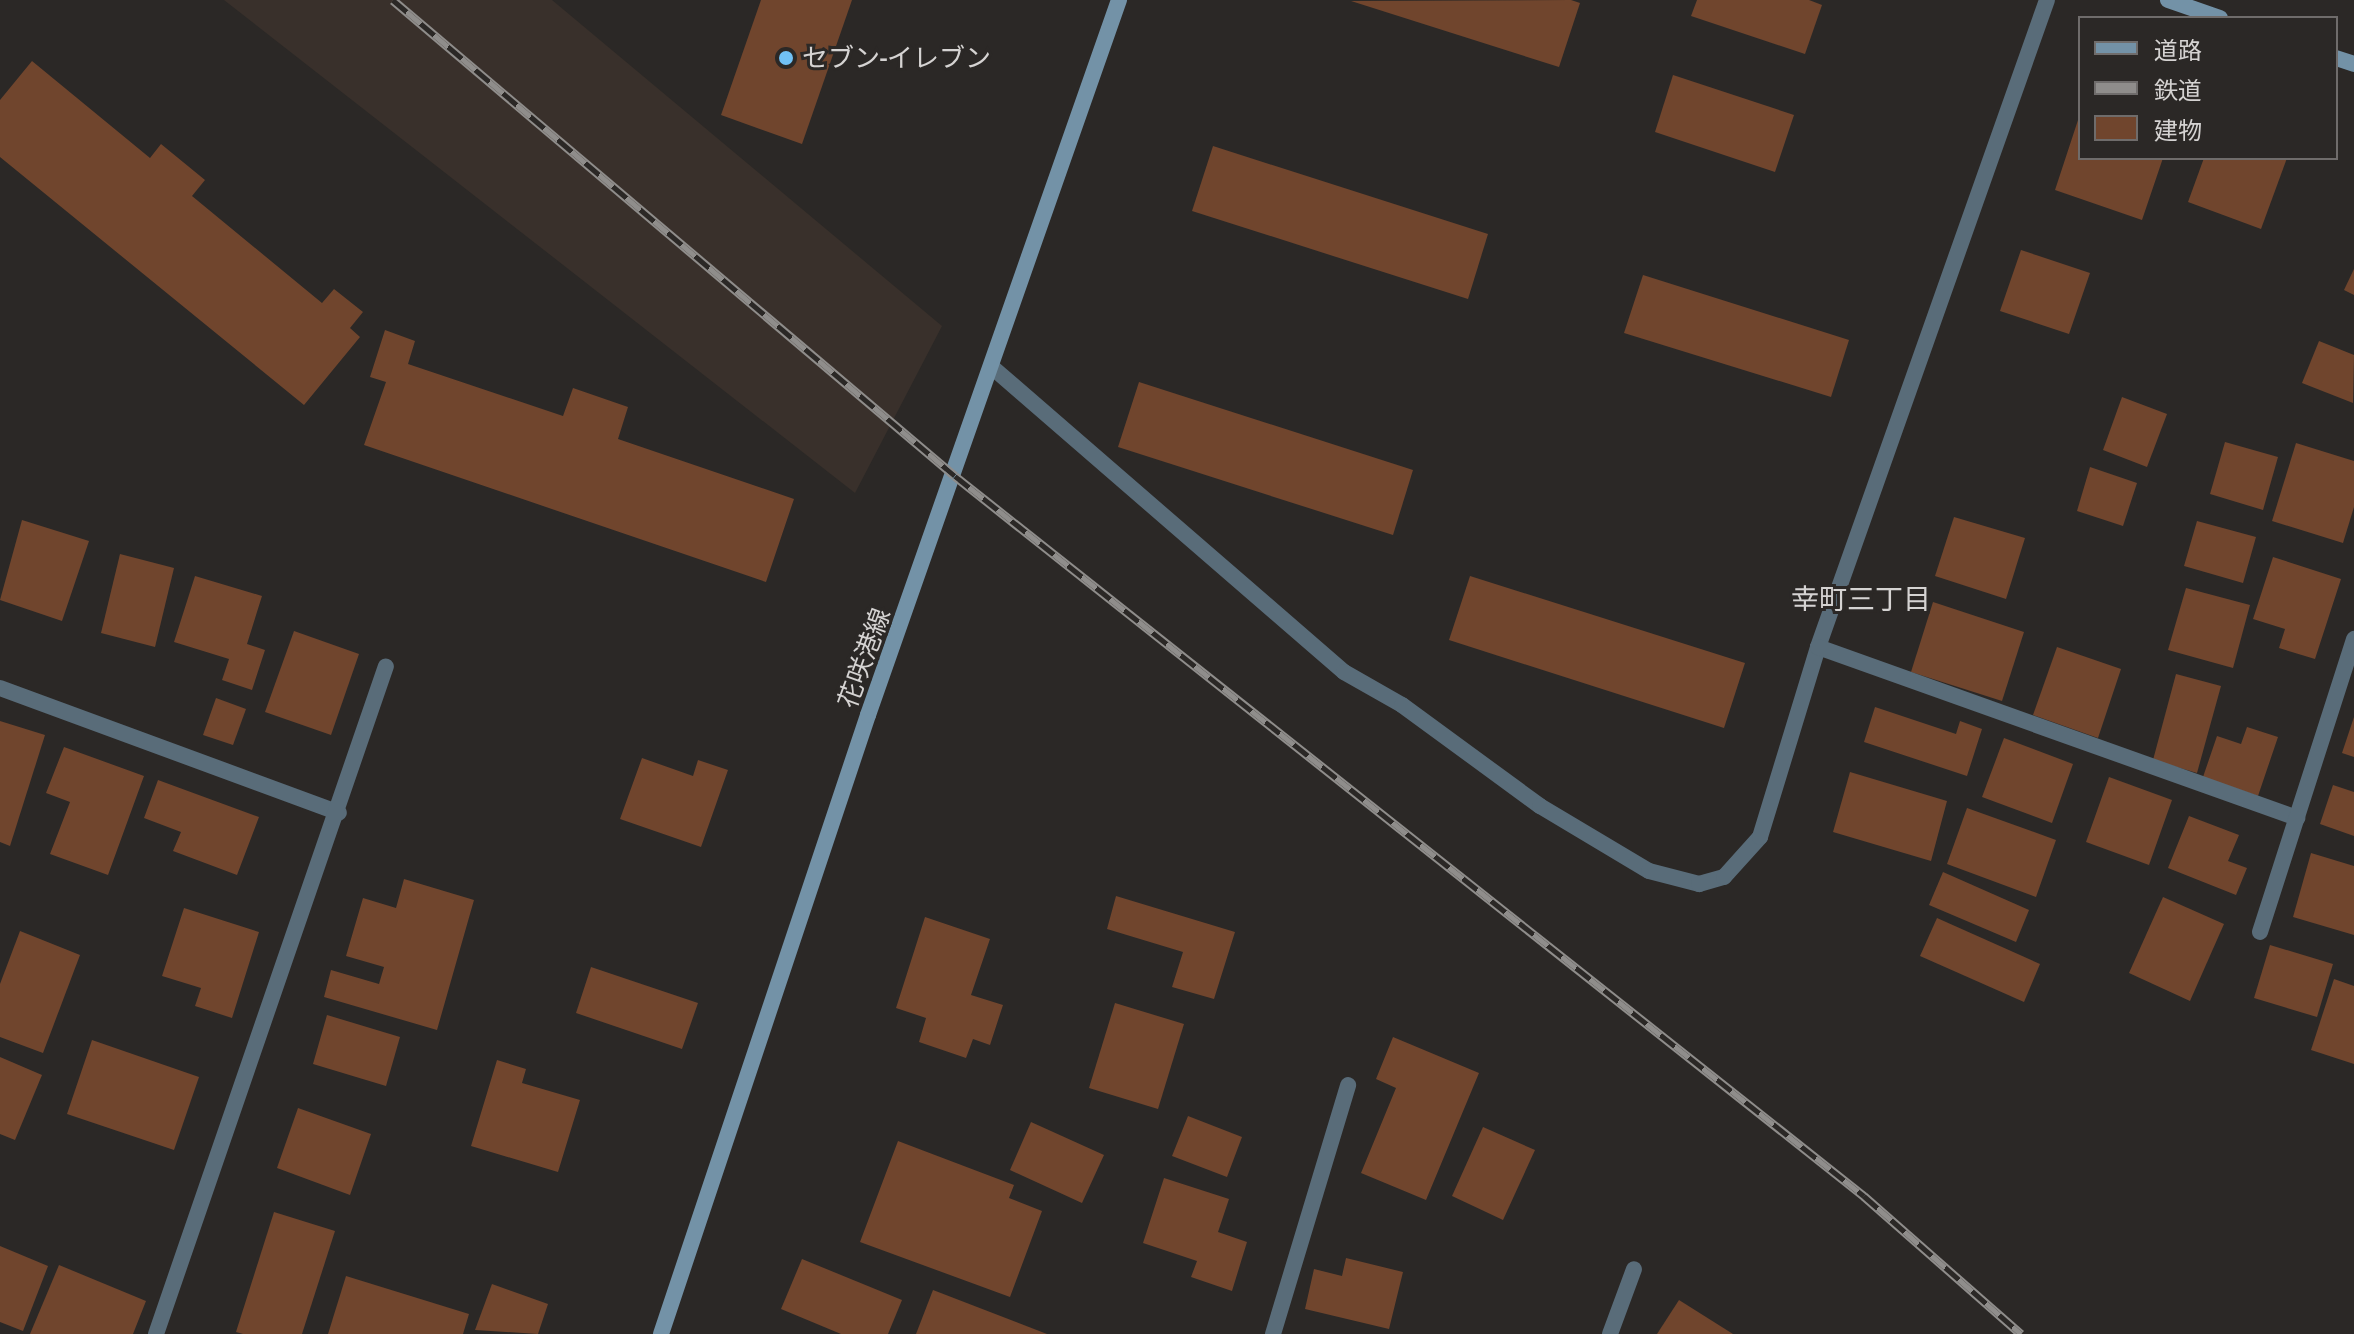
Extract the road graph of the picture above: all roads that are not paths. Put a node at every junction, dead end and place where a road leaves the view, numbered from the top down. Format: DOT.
graph roads {
  1 [pos="1119,0"];
  2 [pos="2047,0"];
  3 [pos="2168,0"];
  4 [pos="2214,16"];
  5 [pos="993,368"];
  6 [pos="2354,639"];
  7 [pos="1818,647"];
  8 [pos="386,666"];
  9 [pos="0,688"];
  10 [pos="339,813"];
  11 [pos="2297,818"];
  12 [pos="2260,932"];
  13 [pos="1348,1085"];
  14 [pos="1634,1269"];
  15 [pos="156,1334"];
  16 [pos="661,1334"];
  17 [pos="1273,1334"];
  18 [pos="1610,1334"];
  1 -- 5 [label="main road, 花咲港線"];
  2 -- 7 [label="street"];
  3 -- 4 [label="main road"];
  5 -- 7 [label="street"];
  5 -- 16 [label="main road, 花咲港線"];
  6 -- 11 [label="street"];
  7 -- 11 [label="street"];
  8 -- 10 [label="street"];
  9 -- 10 [label="street"];
  10 -- 15 [label="street"];
  11 -- 12 [label="street"];
  13 -- 17 [label="street"];
  14 -- 18 [label="street"];
}
